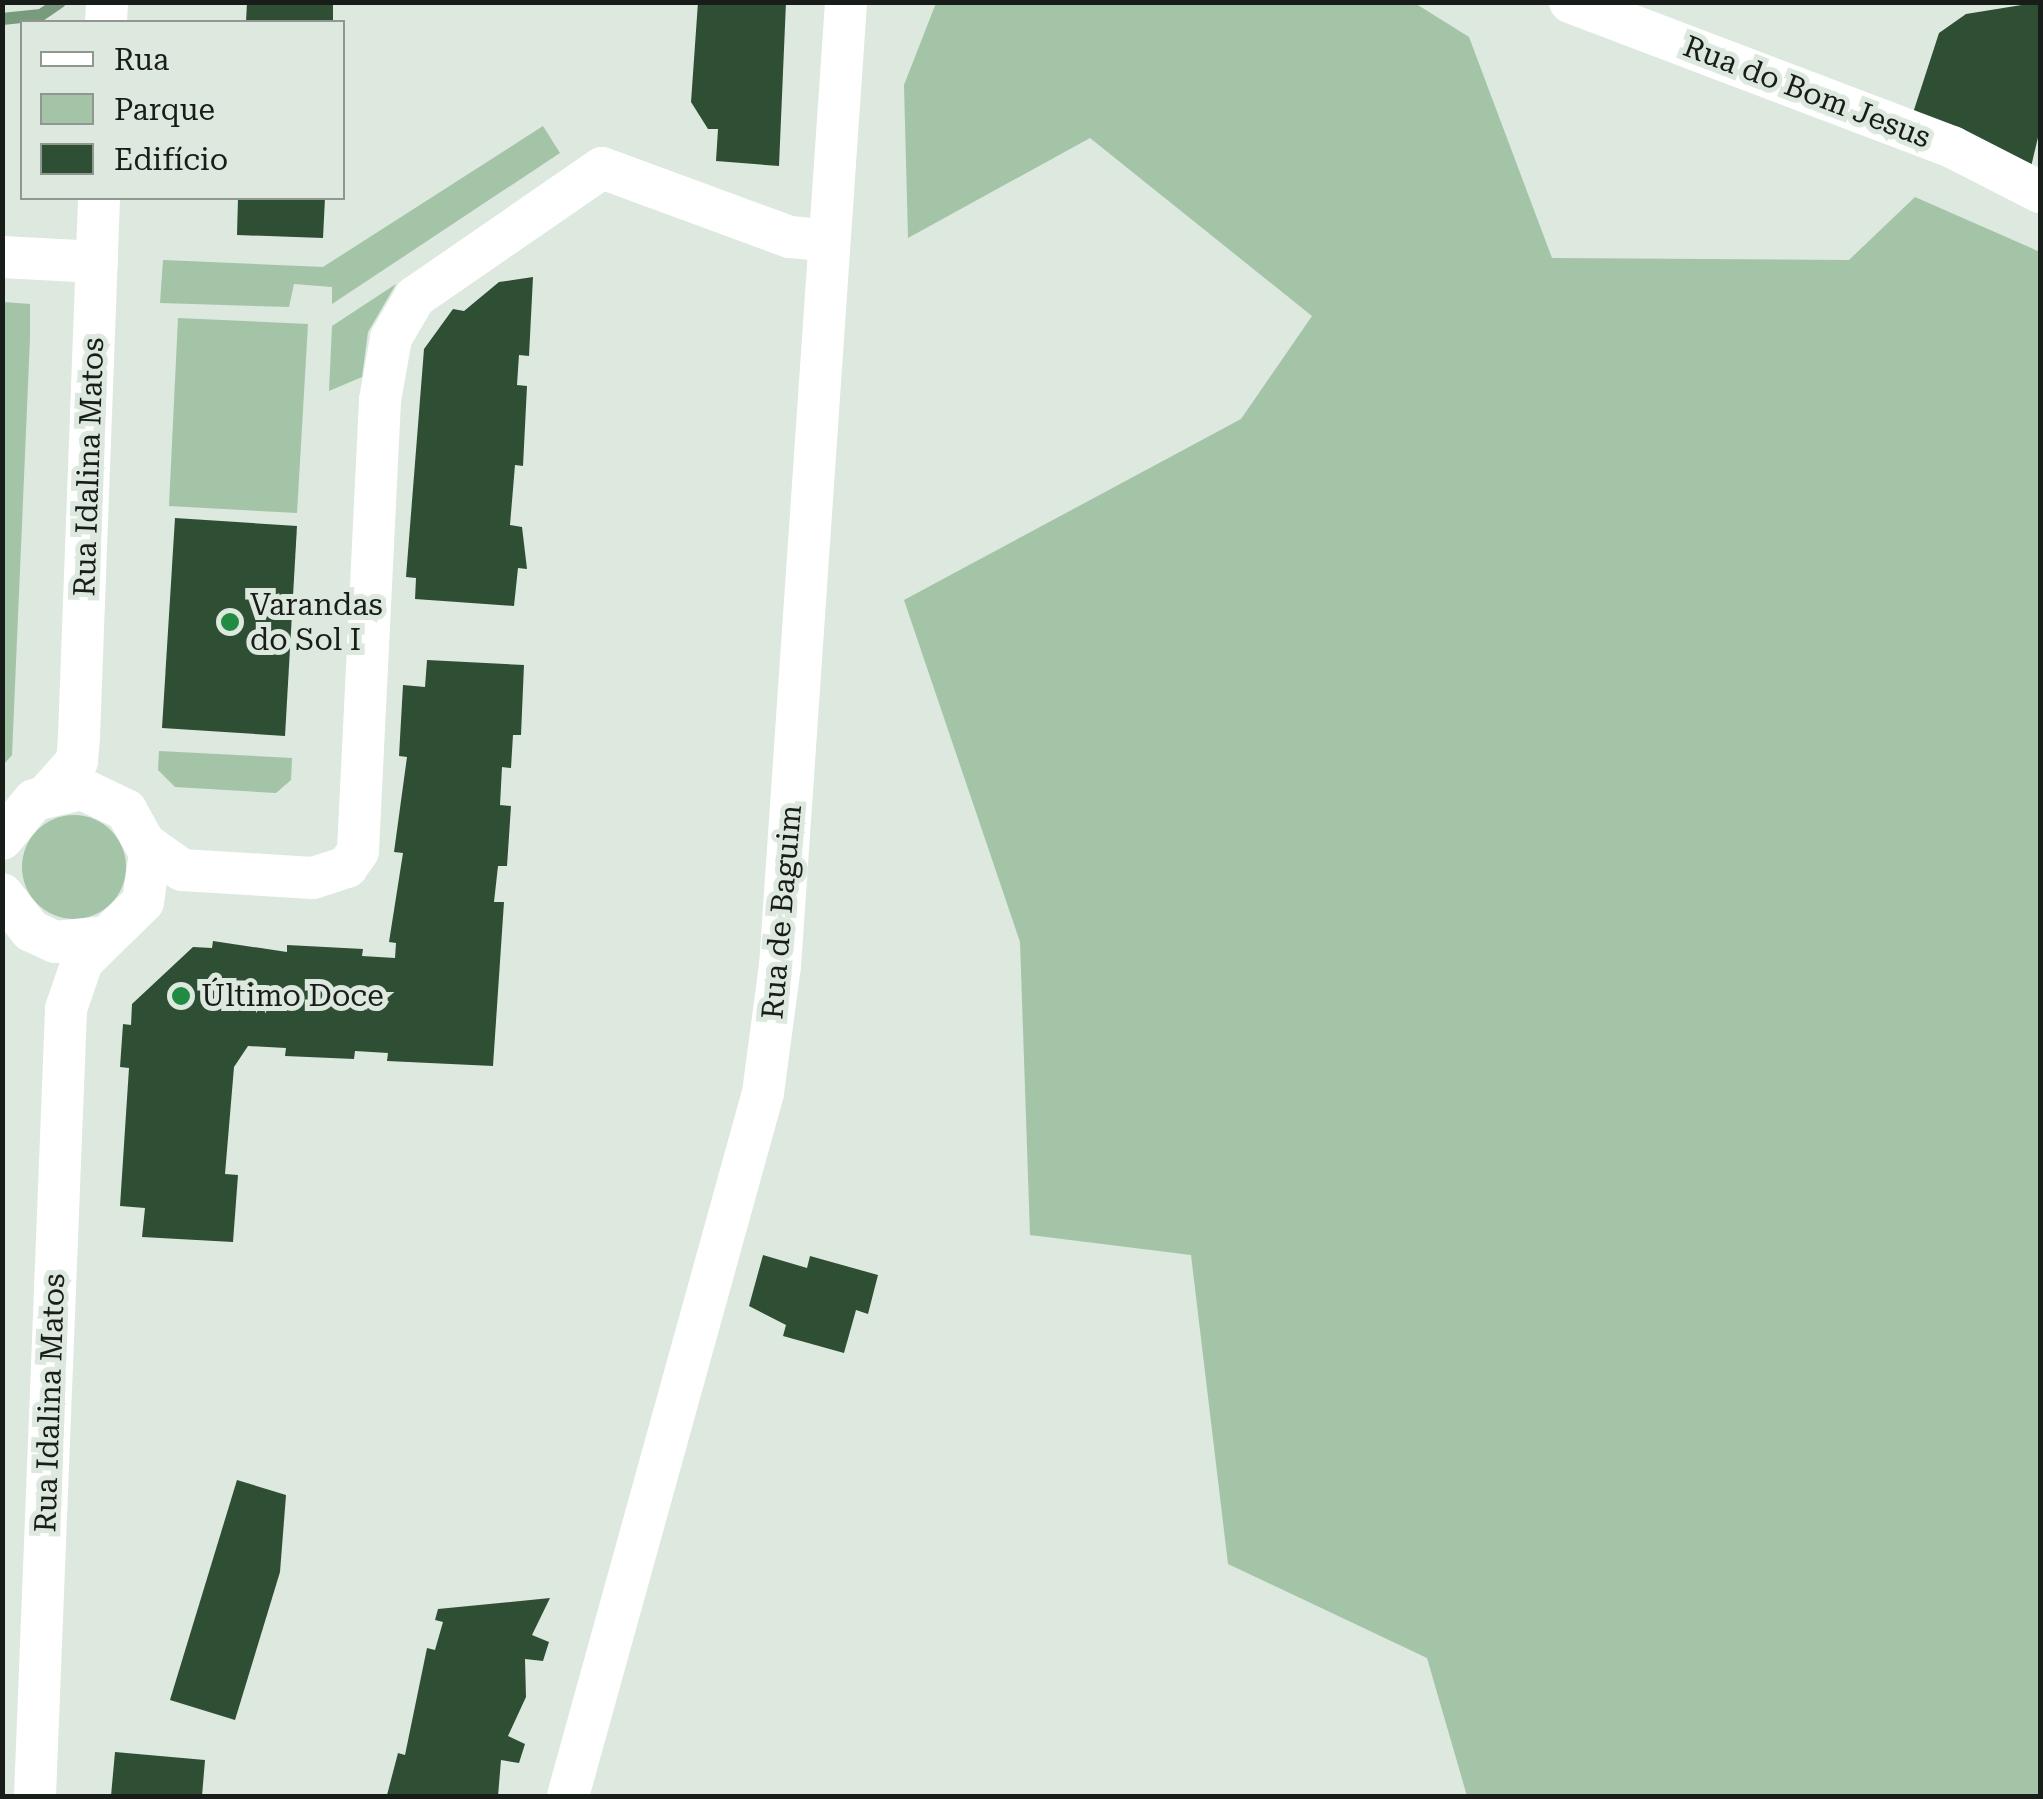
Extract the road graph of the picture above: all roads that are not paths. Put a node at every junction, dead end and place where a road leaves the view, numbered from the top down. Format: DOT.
graph roads {
  1 [pos="846,2"];
  2 [pos="1570,2"];
  3 [pos="2040,192"];
  4 [pos="100,200"];
  5 [pos="825,240"];
  6 [pos="2,257"];
  7 [pos="97,262"];
  8 [pos="79,737"];
  9 [pos="108,798"];
  10 [pos="16,818"];
  11 [pos="148,846"];
  12 [pos="196,872"];
  13 [pos="144,896"];
  14 [pos="12,911"];
  15 [pos="106,937"];
  16 [pos="66,1009"];
  17 [pos="35,1796"];
  18 [pos="568,1796"];
  1 -- 5 [label="street, Rua de Baguim"];
  2 -- 3 [label="street, Rua do Bom Jesus"];
  4 -- 7 [label="street, Rua Idalina Matos"];
  5 -- 12 [label="street"];
  5 -- 18 [label="street, Rua de Baguim"];
  6 -- 7 [label="street"];
  7 -- 8 [label="street, Rua Idalina Matos"];
  8 -- 9 [label="street, Rua Idalina Matos"];
  8 -- 10 [label="street, Rua Idalina Matos"];
  9 -- 10 [label="street"];
  9 -- 11 [label="street, Rua Idalina Matos"];
  11 -- 12 [label="street"];
  11 -- 13 [label="street"];
  12 -- 13 [label="street, Rua Idalina Matos"];
  13 -- 15 [label="street, Rua Idalina Matos"];
  14 -- 15 [label="street"];
  14 -- 16 [label="street, Rua Idalina Matos"];
  15 -- 16 [label="street, Rua Idalina Matos"];
  16 -- 17 [label="street, Rua Idalina Matos"];
}
